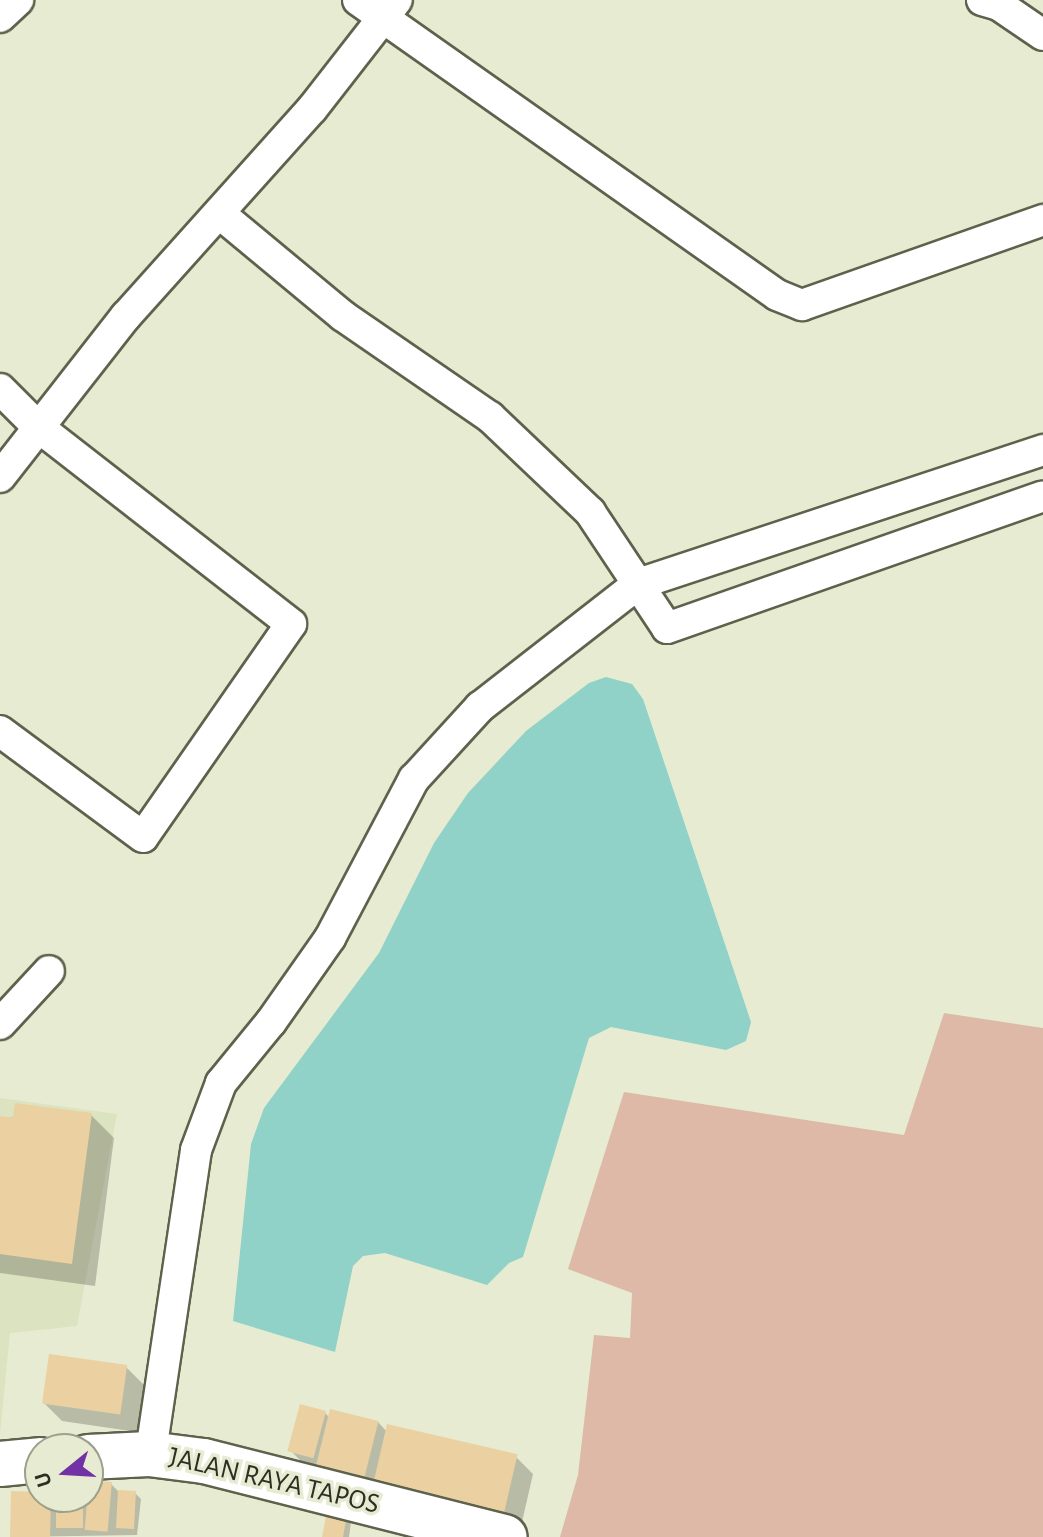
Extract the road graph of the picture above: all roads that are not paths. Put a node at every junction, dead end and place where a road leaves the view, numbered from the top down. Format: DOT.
graph roads {
  1 [pos="18,0"];
  2 [pos="358,0"];
  3 [pos="982,0"];
  4 [pos="391,9"];
  5 [pos="0,17"];
  6 [pos="1043,35"];
  7 [pos="219,213"];
  8 [pos="1043,220"];
  9 [pos="0,389"];
  10 [pos="37,426"];
  11 [pos="1043,450"];
  12 [pos="0,477"];
  13 [pos="1043,496"];
  14 [pos="638,584"];
  15 [pos="0,731"];
  16 [pos="49,971"];
  17 [pos="0,1024"];
  18 [pos="153,1438"];
  19 [pos="104,1456"];
  20 [pos="24,1462"];
  21 [pos="0,1464"];
  22 [pos="505,1537"];
  1 -- 5 [label="street"];
  2 -- 4 [label="street"];
  3 -- 6 [label="street"];
  4 -- 7 [label="street"];
  4 -- 8 [label="street"];
  7 -- 10 [label="street"];
  7 -- 14 [label="street"];
  9 -- 10 [label="street"];
  10 -- 12 [label="street"];
  10 -- 15 [label="street"];
  11 -- 14 [label="street"];
  13 -- 14 [label="street"];
  14 -- 18 [label="street"];
  16 -- 17 [label="street"];
  19 -- 22 [label="main road, JALAN RAYA TAPOS"];
  20 -- 21 [label="main road"];
}
